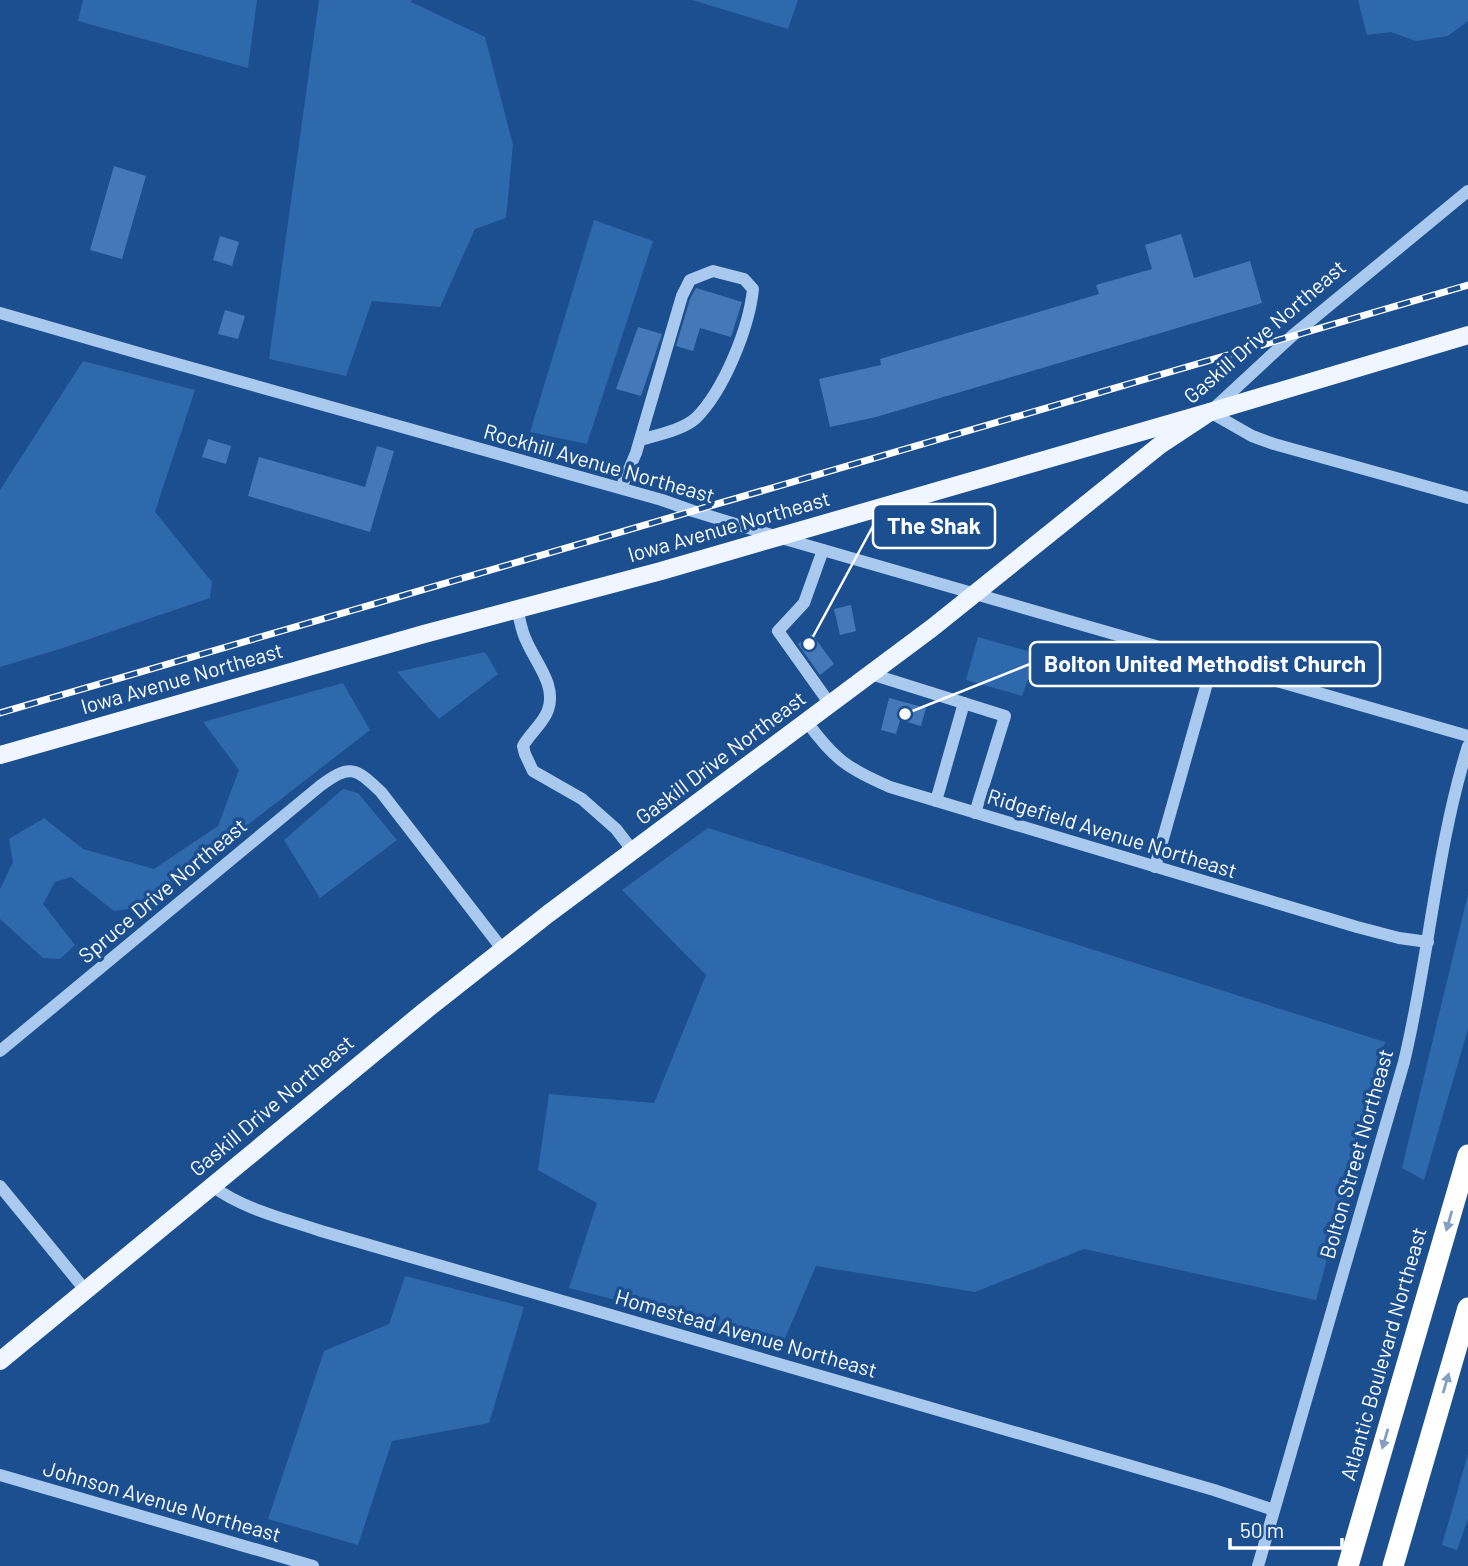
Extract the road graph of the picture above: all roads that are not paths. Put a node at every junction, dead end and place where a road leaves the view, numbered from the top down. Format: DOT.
graph roads {
  1 [pos="1468,191"];
  2 [pos="0,313"];
  3 [pos="1468,335"];
  4 [pos="1210,412"];
  5 [pos="640,440"];
  6 [pos="621,488"];
  7 [pos="1468,498"];
  8 [pos="778,537"];
  9 [pos="823,550"];
  10 [pos="976,595"];
  11 [pos="517,609"];
  12 [pos="1213,662"];
  13 [pos="871,674"];
  14 [pos="964,703"];
  15 [pos="830,705"];
  16 [pos="807,722"];
  17 [pos="1468,736"];
  18 [pos="1468,746"];
  19 [pos="0,755"];
  20 [pos="936,801"];
  21 [pos="975,813"];
  22 [pos="633,851"];
  23 [pos="1155,867"];
  24 [pos="1428,942"];
  25 [pos="503,950"];
  26 [pos="0,1051"];
  27 [pos="1468,1155"];
  28 [pos="0,1186"];
  29 [pos="212,1186"];
  30 [pos="86,1291"];
  31 [pos="1468,1308"];
  32 [pos="0,1361"];
  33 [pos="0,1475"];
  34 [pos="1274,1510"];
  35 [pos="313,1566"];
  36 [pos="1258,1566"];
  37 [pos="1348,1566"];
  38 [pos="1392,1566"];
  1 -- 4 [label="street, Gaskill Drive Northeast"];
  2 -- 6 [label="street, Rockhill Avenue Northeast"];
  3 -- 4 [label="main road, Iowa Avenue Northeast"];
  4 -- 7 [label="street"];
  4 -- 8 [label="main road, Iowa Avenue Northeast"];
  4 -- 10 [label="main road, Gaskill Drive Northeast"];
  5 -- 5 [label="street"];
  5 -- 6 [label="street"];
  6 -- 8 [label="street, Rockhill Avenue Northeast"];
  8 -- 9 [label="street, Rockhill Avenue Northeast"];
  8 -- 11 [label="main road, Iowa Avenue Northeast"];
  9 -- 10 [label="street, Rockhill Avenue Northeast"];
  9 -- 15 [label="street"];
  10 -- 12 [label="street, Rockhill Avenue Northeast"];
  10 -- 13 [label="main road, Gaskill Drive Northeast"];
  11 -- 19 [label="main road, Iowa Avenue Northeast"];
  11 -- 22 [label="street"];
  12 -- 17 [label="street, Rockhill Avenue Northeast"];
  12 -- 23 [label="street"];
  13 -- 14 [label="street"];
  13 -- 15 [label="main road, Gaskill Drive Northeast"];
  14 -- 20 [label="street"];
  14 -- 21 [label="street"];
  15 -- 16 [label="main road, Gaskill Drive Northeast"];
  16 -- 20 [label="street, Ridgefield Avenue Northeast"];
  16 -- 22 [label="main road, Gaskill Drive Northeast"];
  18 -- 24 [label="street, Bolton Street Northeast"];
  20 -- 21 [label="street, Ridgefield Avenue Northeast"];
  21 -- 23 [label="street, Ridgefield Avenue Northeast"];
  22 -- 25 [label="main road, Gaskill Drive Northeast"];
  23 -- 24 [label="street, Ridgefield Avenue Northeast"];
  24 -- 34 [label="street, Bolton Street Northeast"];
  25 -- 26 [label="street, Spruce Drive Northeast"];
  25 -- 29 [label="main road, Gaskill Drive Northeast"];
  27 -- 37 [label="highway, Atlantic Boulevard Northeast, one-way"];
  28 -- 30 [label="street"];
  29 -- 30 [label="main road, Gaskill Drive Northeast"];
  29 -- 34 [label="street, Homestead Avenue Northeast"];
  30 -- 32 [label="main road, Gaskill Drive Northeast"];
  38 -- 31 [label="highway, one-way"];
  33 -- 35 [label="street, Johnson Avenue Northeast"];
  34 -- 36 [label="street, Bolton Street Northeast"];
}
